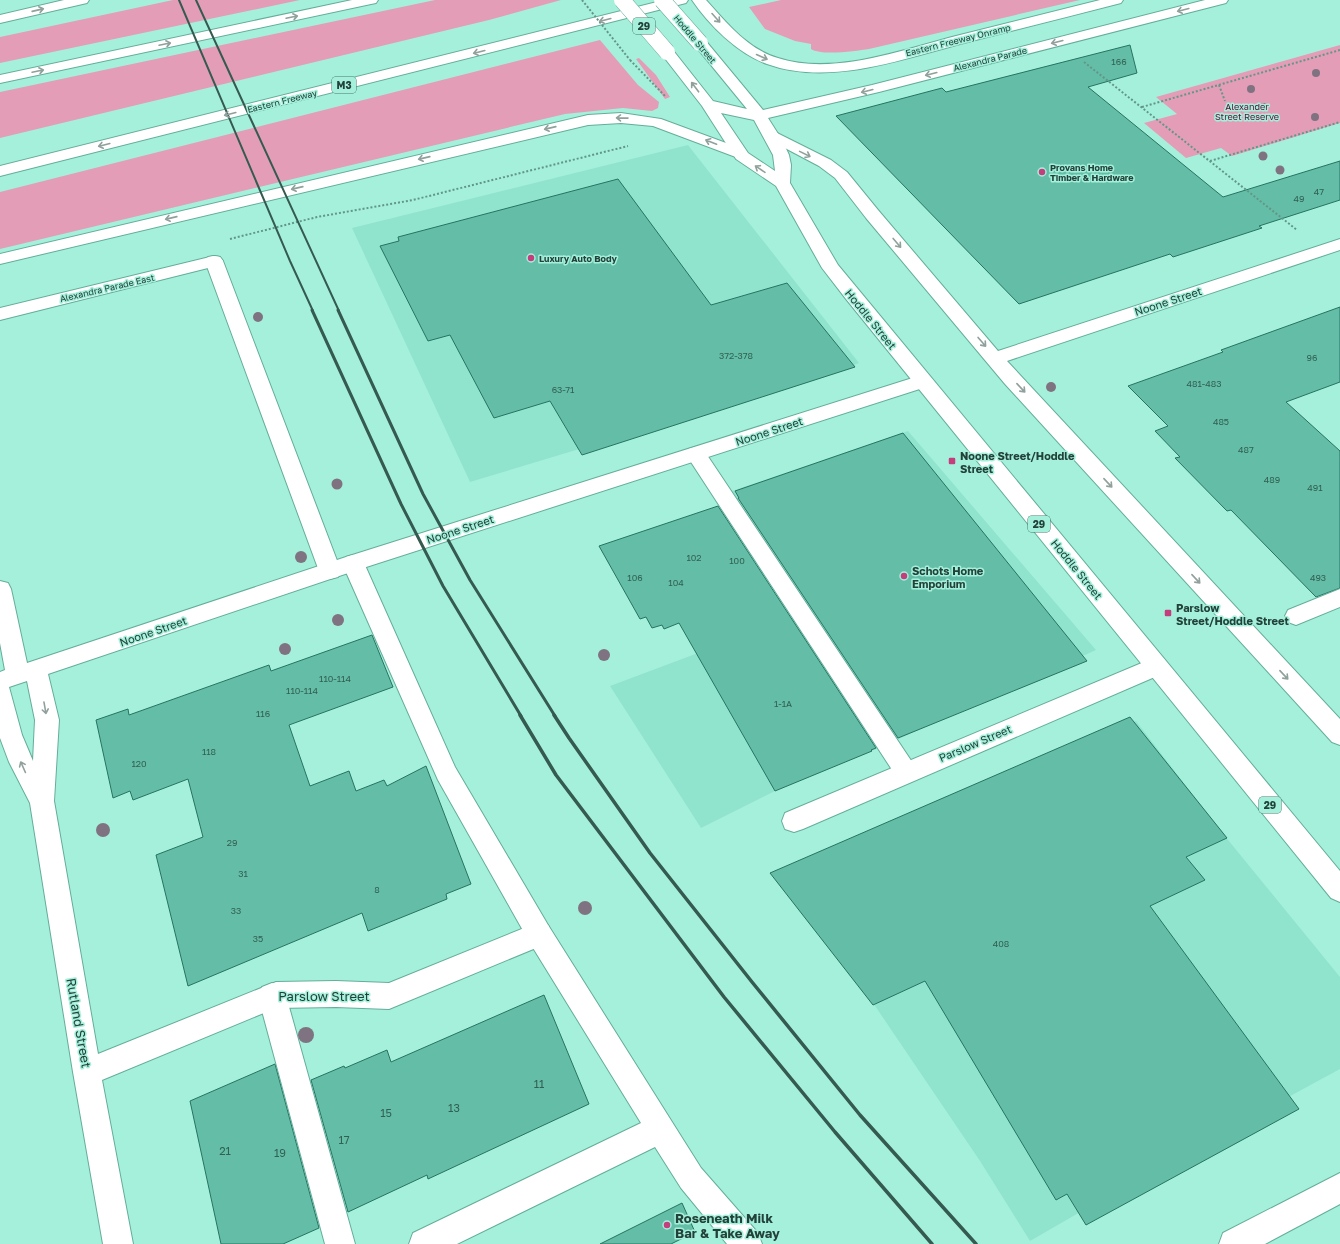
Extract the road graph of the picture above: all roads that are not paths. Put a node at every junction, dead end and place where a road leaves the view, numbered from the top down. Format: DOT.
graph roads {
  1 [pos="82,0"];
  2 [pos="371,0"];
  3 [pos="622,0"];
  4 [pos="662,0"];
  5 [pos="681,0"];
  6 [pos="699,0"];
  7 [pos="1116,0"];
  8 [pos="1221,0"];
  9 [pos="0,18"];
  10 [pos="0,79"];
  11 [pos="708,104"];
  12 [pos="759,116"];
  13 [pos="771,135"];
  14 [pos="739,153"];
  15 [pos="0,171"];
  16 [pos="782,183"];
  17 [pos="1340,244"];
  18 [pos="0,259"];
  19 [pos="0,314"];
  20 [pos="996,358"];
  21 [pos="922,382"];
  22 [pos="696,454"];
  23 [pos="341,567"];
  24 [pos="0,589"];
  25 [pos="1340,598"];
  26 [pos="1296,616"];
  27 [pos="1156,666"];
  28 [pos="18,676"];
  29 [pos="0,692"];
  30 [pos="1340,735"];
  31 [pos="906,772"];
  32 [pos="42,802"];
  33 [pos="794,821"];
  34 [pos="1340,890"];
  35 [pos="539,934"];
  36 [pos="272,996"];
  37 [pos="87,1072"];
  38 [pos="660,1129"];
  39 [pos="1340,1188"];
  40 [pos="118,1244"];
  41 [pos="340,1244"];
  42 [pos="424,1244"];
  43 [pos="747,1244"];
  44 [pos="1234,1244"];
  9 -- 1 [label="main road, one-way"];
  10 -- 2 [label="main road, one-way"];
  11 -- 3 [label="main road, Hoddle Street / 29, one-way, bridge"];
  4 -- 12 [label="main road, Hoddle Street, bridge"];
  5 -- 15 [label="main road, Eastern Freeway / M3, one-way"];
  6 -- 7 [label="main road, Eastern Freeway Onramp, one-way"];
  8 -- 12 [label="main road, Alexandra Parade, one-way"];
  11 -- 12 [label="main road"];
  11 -- 14 [label="main road, Hoddle Street / 29"];
  12 -- 13 [label="main road, Hoddle Street"];
  13 -- 16 [label="main road, Hoddle Street"];
  13 -- 20 [label="main road, one-way"];
  16 -- 14 [label="main road, Hoddle Street / 29, one-way"];
  14 -- 18 [label="main road, one-way"];
  16 -- 21 [label="main road, Hoddle Street / 29"];
  17 -- 20 [label="main road, Noone Street"];
  19 -- 23 [label="main road, Alexandra Parade East"];
  20 -- 30 [label="main road, one-way"];
  21 -- 22 [label="main road, Noone Street"];
  21 -- 27 [label="main road, Hoddle Street / 29"];
  22 -- 23 [label="main road, Noone Street"];
  22 -- 31 [label="main road"];
  23 -- 28 [label="main road, Noone Street"];
  23 -- 35 [label="main road"];
  24 -- 28 [label="main road, Rutland Street"];
  25 -- 26 [label="main road"];
  27 -- 31 [label="main road, Parslow Street"];
  27 -- 34 [label="main road, Hoddle Street / 29"];
  28 -- 32 [label="main road, Rutland Street, one-way"];
  32 -- 29 [label="main road, Rutland Street, one-way"];
  31 -- 33 [label="main road, Parslow Street"];
  32 -- 37 [label="main road, Rutland Street"];
  35 -- 36 [label="main road, Parslow Street"];
  35 -- 38 [label="main road"];
  36 -- 37 [label="main road, Parslow Street"];
  36 -- 41 [label="main road"];
  37 -- 40 [label="main road, Rutland Street"];
  38 -- 42 [label="main road"];
  38 -- 43 [label="main road"];
  39 -- 44 [label="main road"];
}
